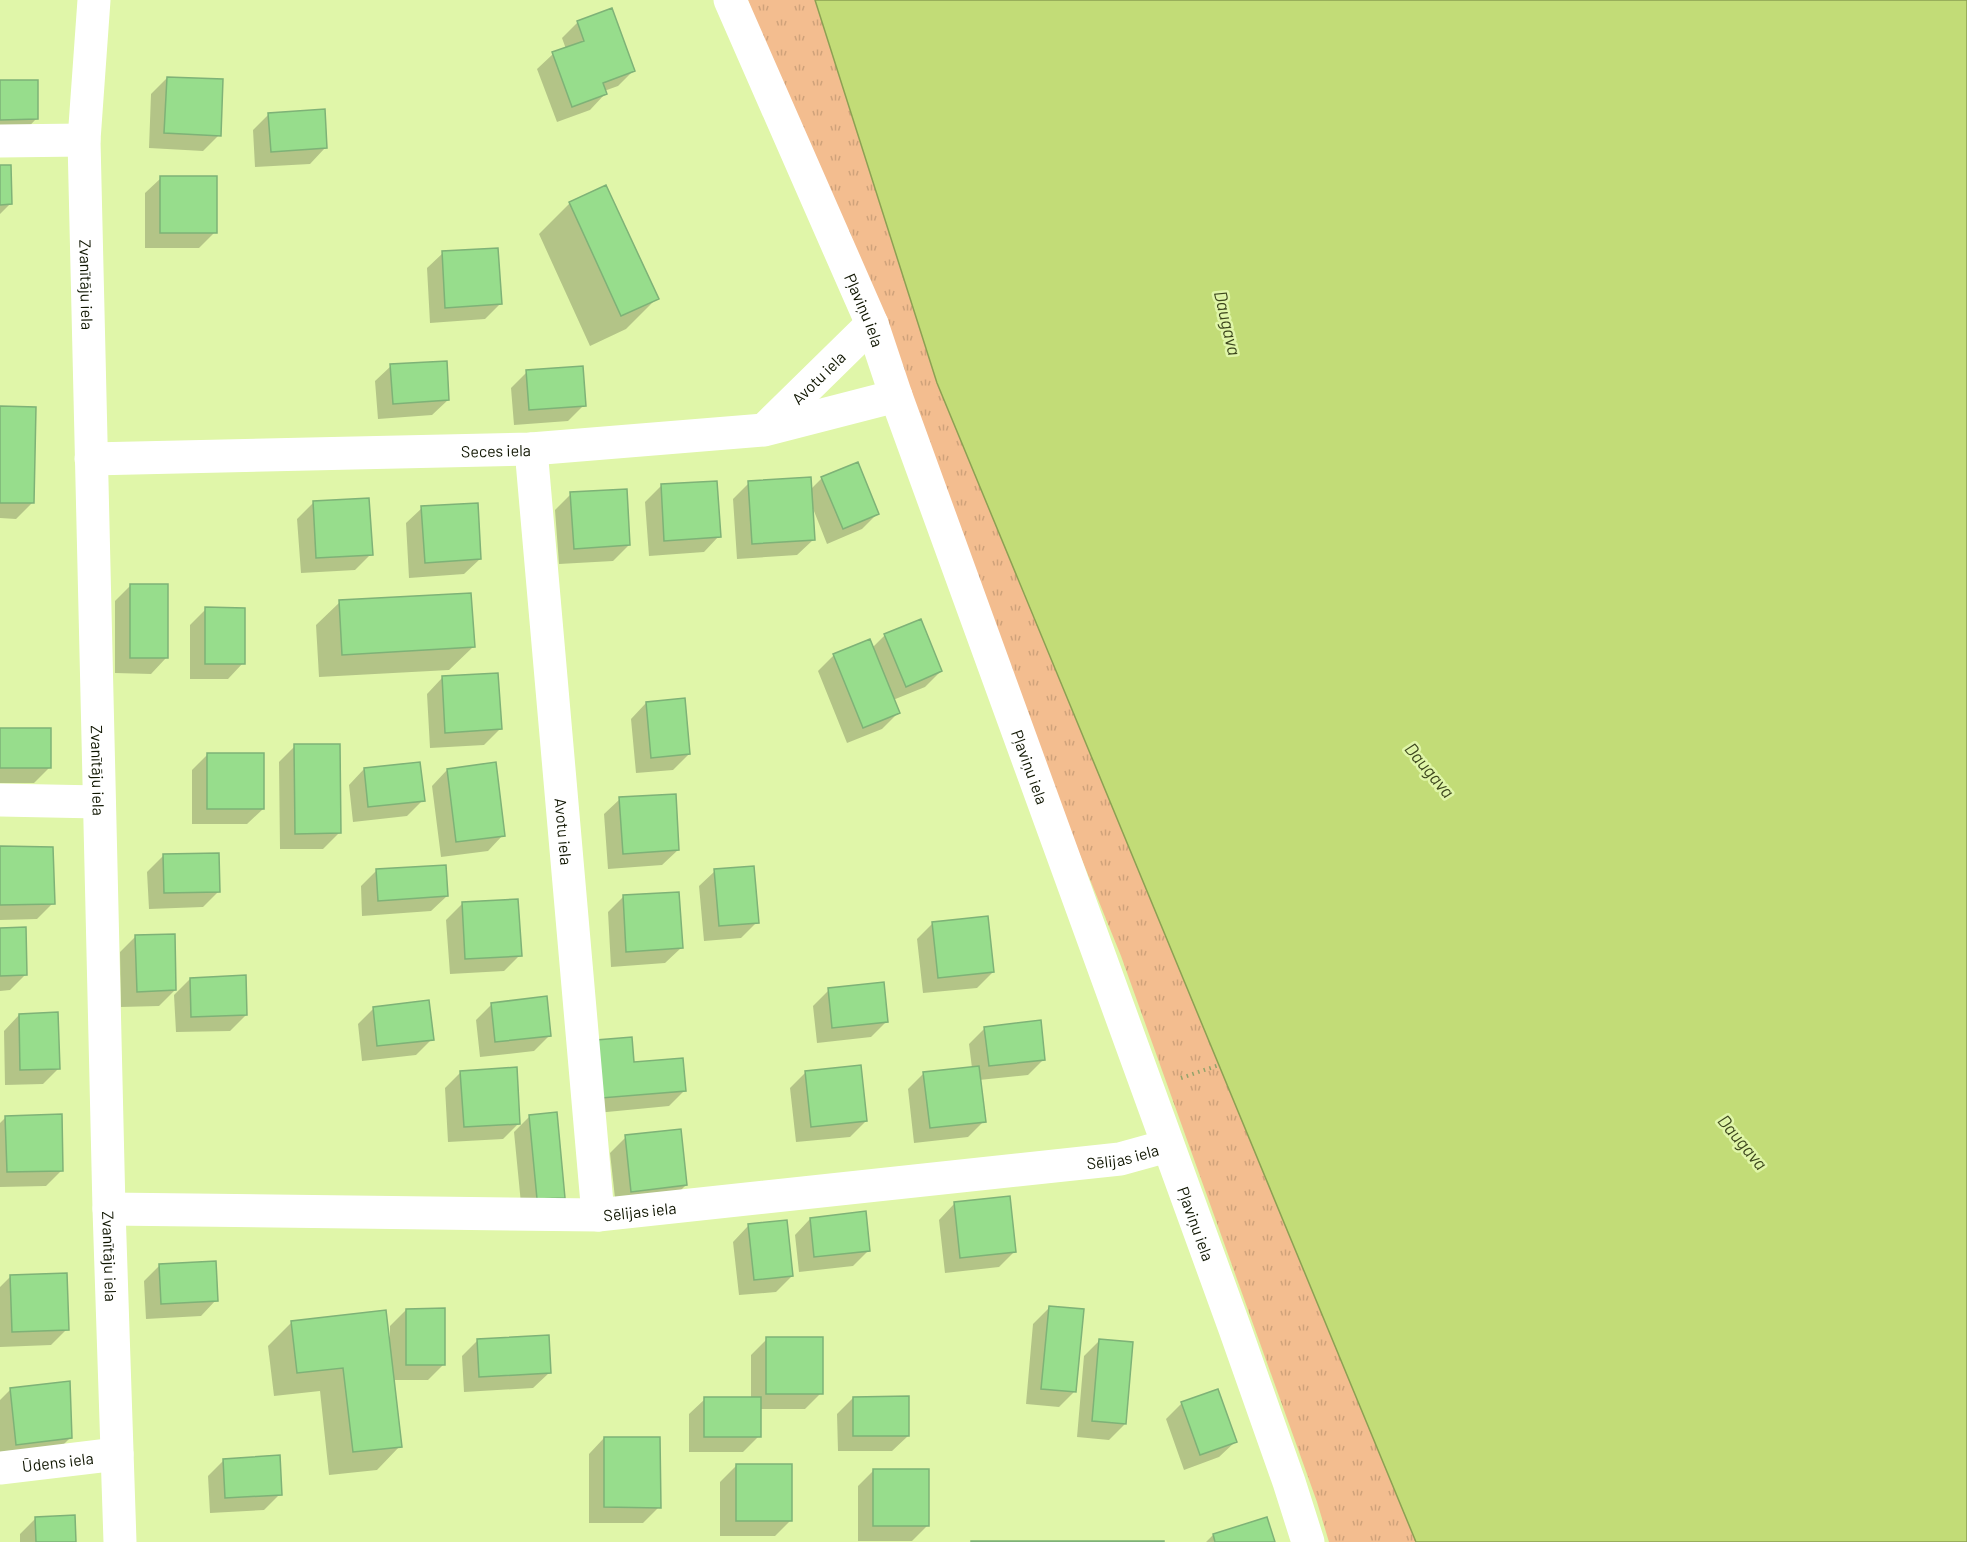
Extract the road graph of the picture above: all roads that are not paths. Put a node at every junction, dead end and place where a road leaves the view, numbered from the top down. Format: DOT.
graph roads {
  1 [pos="94,0"];
  2 [pos="730,0"];
  3 [pos="84,140"];
  4 [pos="0,141"];
  5 [pos="872,324"];
  6 [pos="896,396"];
  7 [pos="764,430"];
  8 [pos="531,449"];
  9 [pos="91,459"];
  10 [pos="0,800"];
  11 [pos="99,802"];
  12 [pos="1167,1146"];
  13 [pos="109,1209"];
  14 [pos="598,1215"];
  15 [pos="117,1454"];
  16 [pos="0,1468"];
  17 [pos="120,1542"];
  18 [pos="1308,1542"];
  1 -- 3 [label="street, Zvanītāju iela"];
  2 -- 5 [label="street, Pļaviņu iela"];
  3 -- 4 [label="street"];
  3 -- 9 [label="street, Zvanītāju iela"];
  5 -- 6 [label="street, Pļaviņu iela"];
  5 -- 7 [label="street, Avotu iela"];
  6 -- 7 [label="street, Seces iela"];
  6 -- 12 [label="street, Pļaviņu iela"];
  7 -- 8 [label="street, Seces iela"];
  8 -- 9 [label="street, Seces iela"];
  8 -- 14 [label="street, Avotu iela"];
  9 -- 11 [label="street, Zvanītāju iela"];
  10 -- 11 [label="street"];
  11 -- 13 [label="street, Zvanītāju iela"];
  12 -- 14 [label="street, Sēlijas iela"];
  12 -- 18 [label="street, Pļaviņu iela"];
  13 -- 14 [label="street, Sēlijas iela"];
  13 -- 15 [label="street, Zvanītāju iela"];
  15 -- 16 [label="street, Ūdens iela"];
  15 -- 17 [label="street, Zvanītāju iela"];
}
